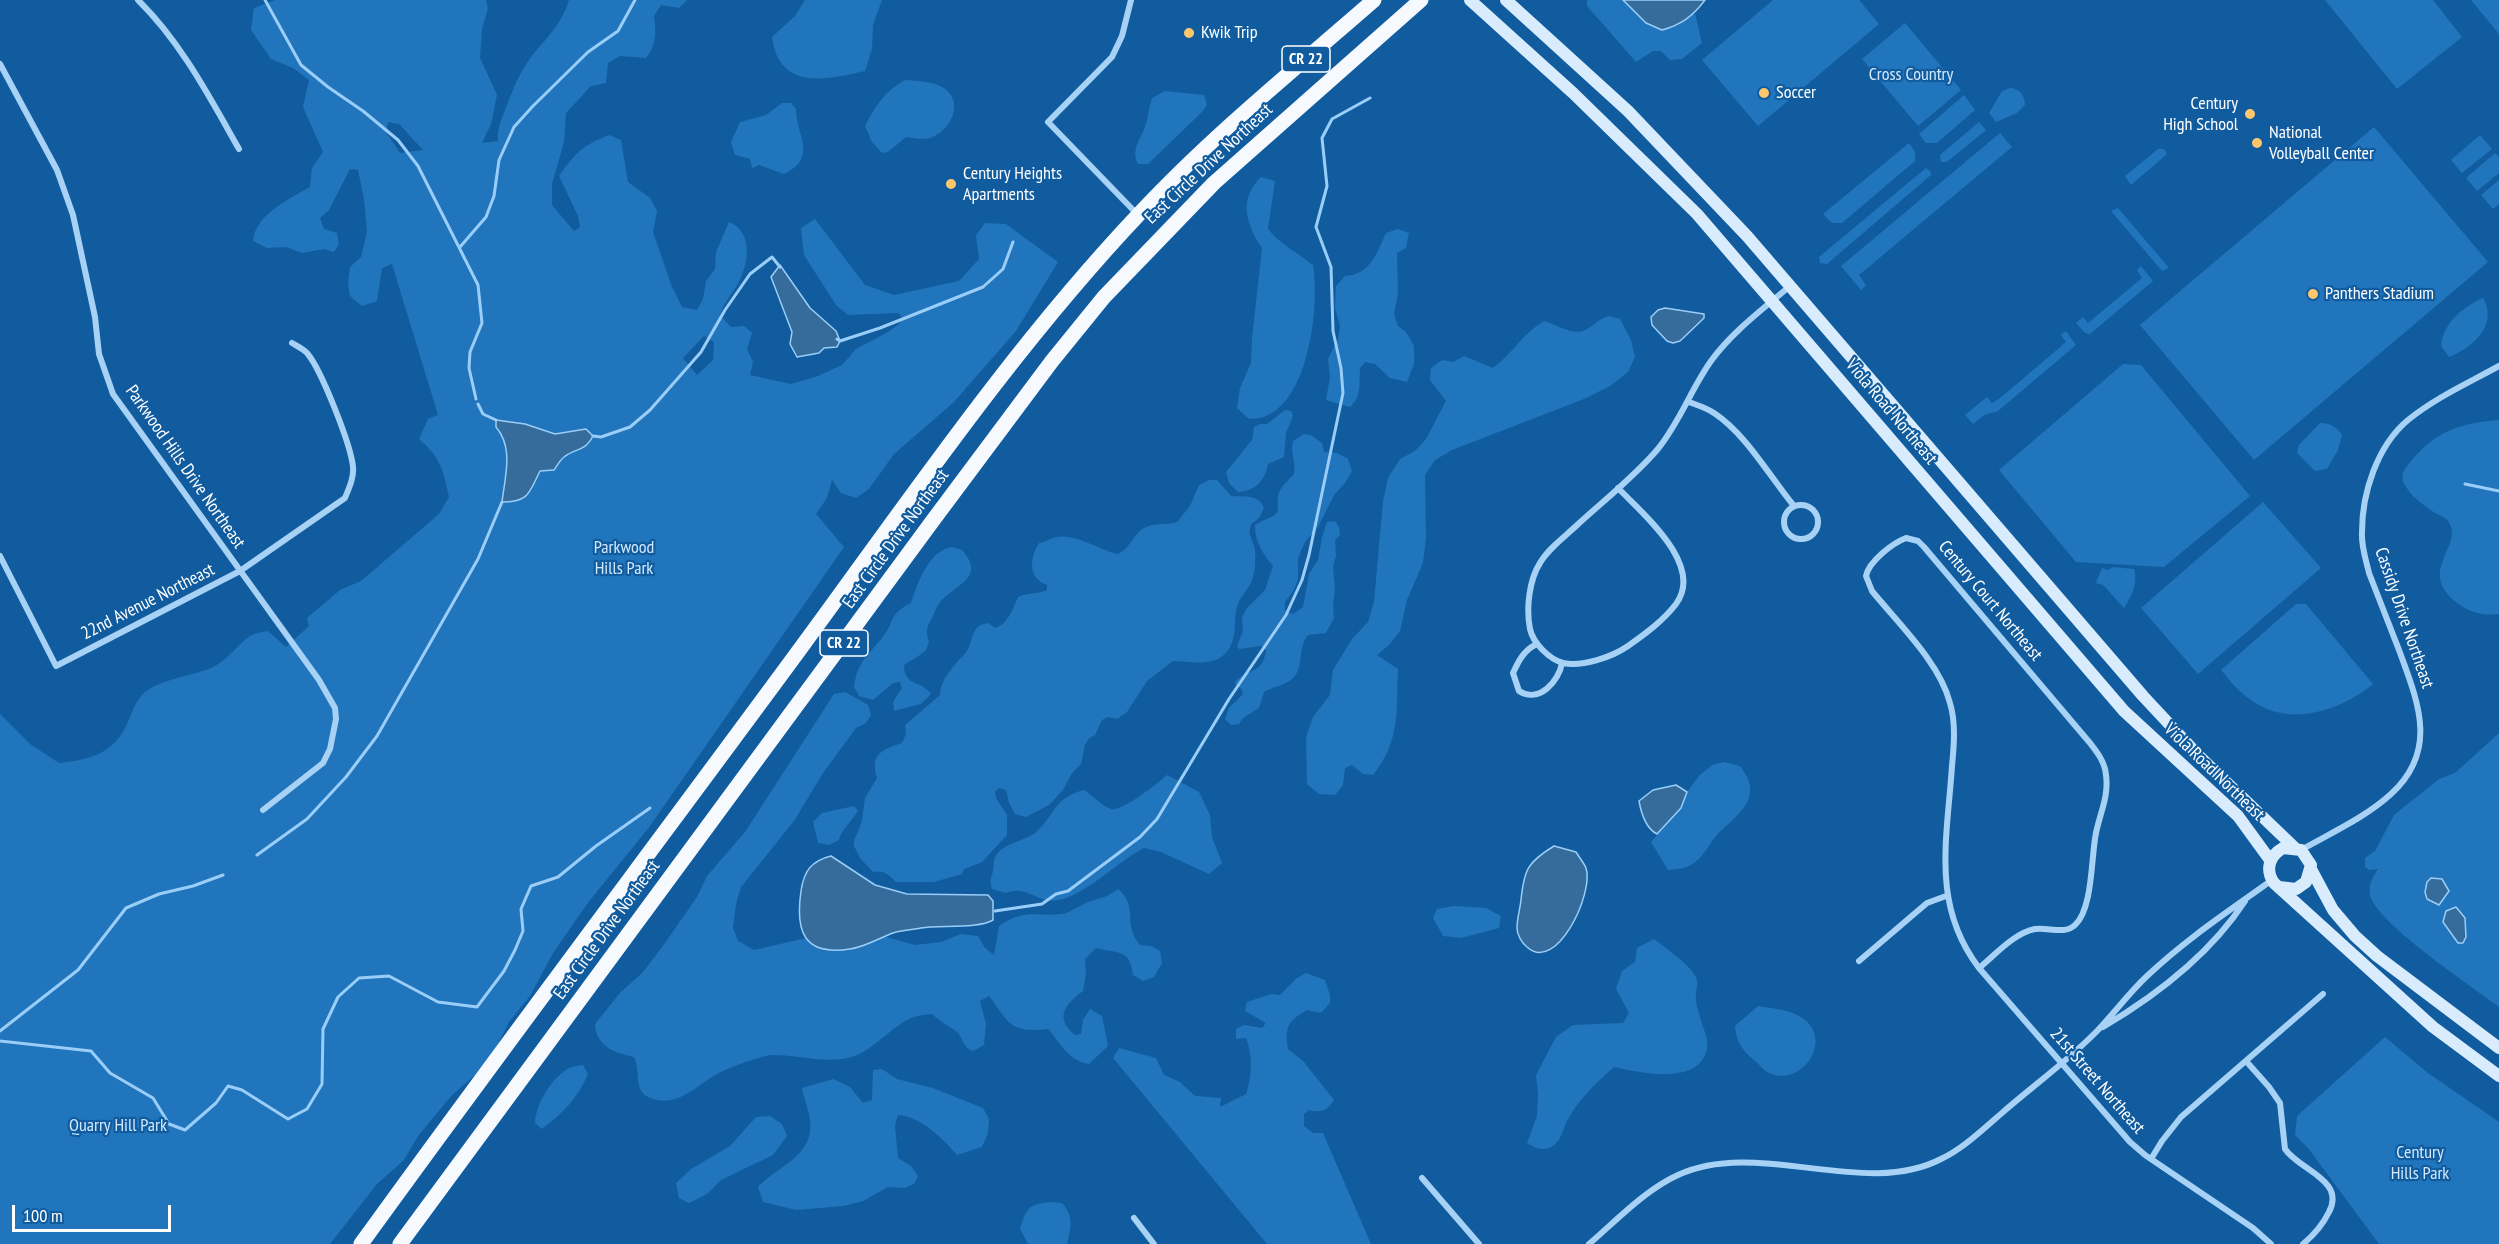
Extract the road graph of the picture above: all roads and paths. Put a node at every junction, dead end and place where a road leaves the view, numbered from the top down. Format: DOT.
graph roads {
  1 [pos="138,0"];
  2 [pos="1131,0"];
  3 [pos="1374,0"];
  4 [pos="1421,0"];
  5 [pos="1470,0"];
  6 [pos="1506,0"];
  7 [pos="0,64"];
  8 [pos="239,149"];
  9 [pos="1138,215"];
  10 [pos="1790,286"];
  11 [pos="1773,300"];
  12 [pos="292,343"];
  13 [pos="2499,366"];
  14 [pos="1689,402"];
  15 [pos="1618,488"];
  16 [pos="1794,506"];
  17 [pos="0,556"];
  18 [pos="240,571"];
  19 [pos="1537,644"];
  20 [pos="1562,663"];
  21 [pos="262,810"];
  22 [pos="2298,849"];
  23 [pos="2270,860"];
  24 [pos="2311,869"];
  25 [pos="2276,883"];
  26 [pos="1946,896"];
  27 [pos="2246,901"];
  28 [pos="1859,961"];
  29 [pos="1979,968"];
  30 [pos="2323,994"];
  31 [pos="2098,1030"];
  32 [pos="2499,1048"];
  33 [pos="2247,1061"];
  34 [pos="2061,1063"];
  35 [pos="2499,1076"];
  36 [pos="2151,1159"];
  37 [pos="1422,1178"];
  38 [pos="1134,1218"];
  39 [pos="361,1244"];
  40 [pos="400,1244"];
  41 [pos="1154,1244"];
  42 [pos="1479,1244"];
  43 [pos="1589,1244"];
  44 [pos="2271,1244"];
  45 [pos="2302,1244"];
  1 -- 8 [label="street"];
  2 -- 9 [label="street"];
  3 -- 9 [label="main road, East Circle Drive Northeast / CR 22"];
  4 -- 40 [label="main road, East Circle Drive Northeast / CR 22"];
  5 -- 11 [label="main road, Viola Road Northeast"];
  6 -- 10 [label="main road, Viola Road Northeast"];
  7 -- 18 [label="street, Parkwood Hills Drive Northeast"];
  9 -- 39 [label="main road, East Circle Drive Northeast / CR 22"];
  10 -- 11 [label="street"];
  10 -- 22 [label="main road, Viola Road Northeast"];
  11 -- 14 [label="street"];
  11 -- 23 [label="main road, Viola Road Northeast"];
  12 -- 18 [label="street, 22nd Avenue Northeast"];
  13 -- 22 [label="street, Cassidy Drive Northeast"];
  14 -- 15 [label="street"];
  14 -- 16 [label="street"];
  15 -- 19 [label="street"];
  15 -- 20 [label="street"];
  16 -- 16 [label="street"];
  17 -- 18 [label="street, 22nd Avenue Northeast"];
  18 -- 21 [label="street, Parkwood Hills Drive Northeast"];
  19 -- 20 [label="street"];
  19 -- 20 [label="street"];
  22 -- 23 [label="main road"];
  22 -- 24 [label="main road"];
  23 -- 25 [label="main road"];
  24 -- 25 [label="main road"];
  24 -- 32 [label="main road"];
  25 -- 27 [label="street"];
  25 -- 35 [label="main road"];
  26 -- 28 [label="street"];
  26 -- 29 [label="street, 21st Street Northeast"];
  26 -- 29 [label="street, Century Court Northeast"];
  27 -- 31 [label="street"];
  27 -- 31 [label="street"];
  29 -- 34 [label="street, 21st Street Northeast"];
  30 -- 33 [label="street"];
  31 -- 34 [label="street"];
  33 -- 36 [label="street"];
  33 -- 45 [label="street"];
  34 -- 36 [label="street, 21st Street Northeast"];
  34 -- 43 [label="street"];
  36 -- 44 [label="street, 21st Street Northeast"];
  37 -- 42 [label="street"];
  38 -- 41 [label="street"];
}
